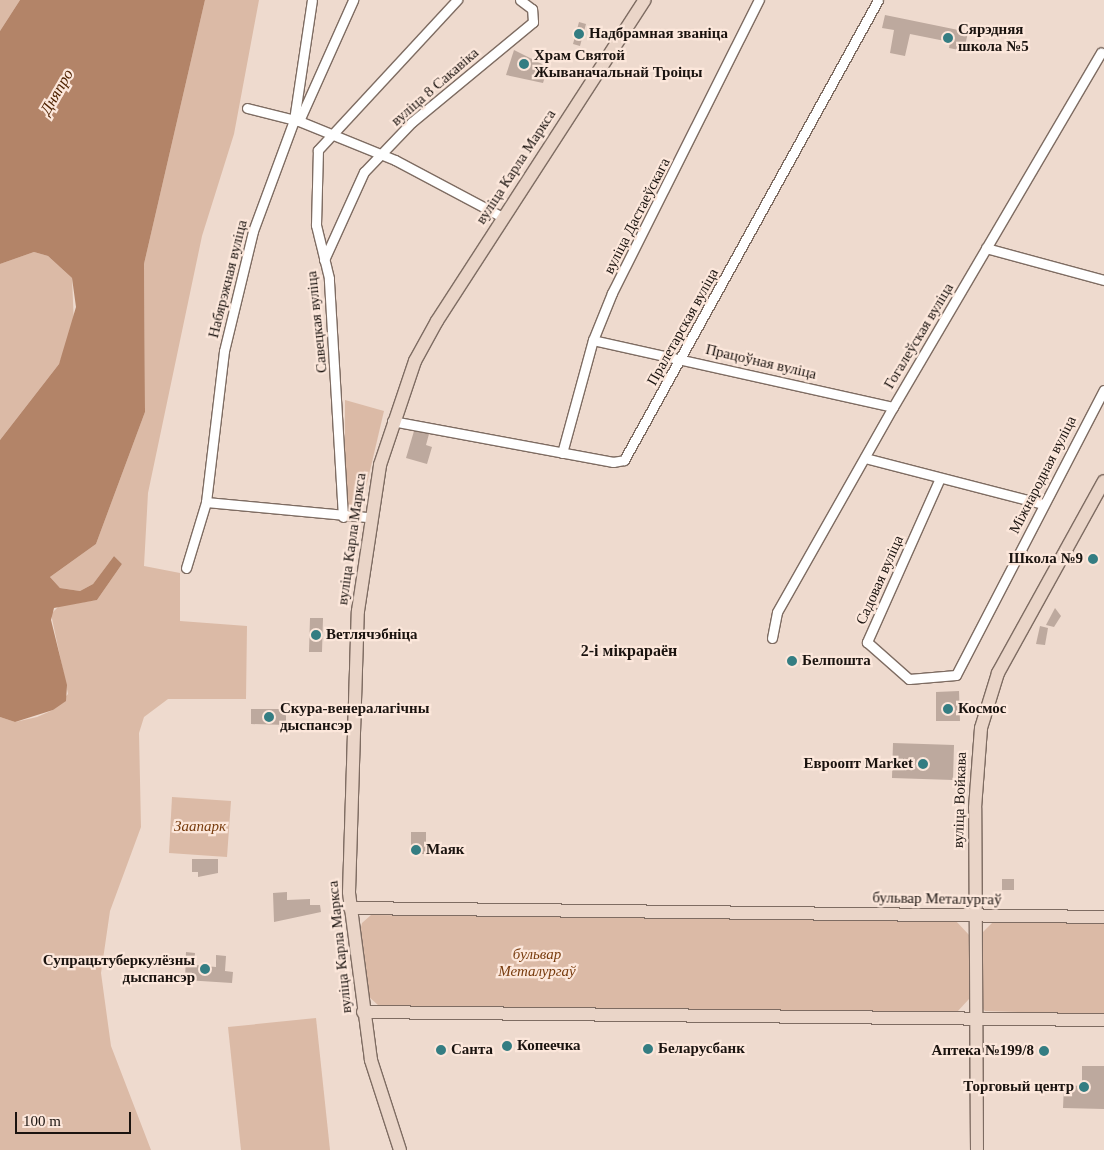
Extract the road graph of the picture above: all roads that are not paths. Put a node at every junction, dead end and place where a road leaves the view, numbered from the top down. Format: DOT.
graph roads {
  1 [pos="312,0"];
  2 [pos="353,0"];
  3 [pos="457,0"];
  4 [pos="520,0"];
  5 [pos="644,0"];
  6 [pos="759,0"];
  7 [pos="878,0"];
  8 [pos="1101,53"];
  9 [pos="247,108"];
  10 [pos="296,120"];
  11 [pos="331,136"];
  12 [pos="382,156"];
  13 [pos="502,216"];
  14 [pos="986,248"];
  15 [pos="324,260"];
  16 [pos="1104,280"];
  17 [pos="593,340"];
  18 [pos="682,357"];
  19 [pos="1104,390"];
  20 [pos="893,407"];
  21 [pos="392,421"];
  22 [pos="562,453"];
  23 [pos="866,458"];
  24 [pos="940,478"];
  25 [pos="1104,480"];
  26 [pos="206,502"];
  27 [pos="1043,504"];
  28 [pos="343,517"];
  29 [pos="369,517"];
  30 [pos="186,568"];
  31 [pos="772,638"];
  32 [pos="950,678"];
  33 [pos="350,908"];
  34 [pos="975,915"];
  35 [pos="1104,917"];
  36 [pos="363,1012"];
  37 [pos="976,1018"];
  38 [pos="1104,1020"];
  39 [pos="400,1150"];
  40 [pos="977,1150"];
  1 -- 10 [label="street, Набярэжная вуліца"];
  2 -- 10 [label="street"];
  3 -- 11 [label="street, Савецкая вуліца"];
  4 -- 12 [label="street, вуліца 8 Сакавіка"];
  5 -- 13 [label="main road, вуліца Карла Маркса"];
  6 -- 17 [label="street, вуліца Дастаеўскага"];
  7 -- 18 [label="street, Пралетарская вуліца"];
  8 -- 14 [label="street, Гогалеўская вуліца"];
  9 -- 10 [label="street"];
  10 -- 11 [label="street"];
  10 -- 26 [label="street, Набярэжная вуліца"];
  11 -- 12 [label="street"];
  11 -- 15 [label="street, Савецкая вуліца"];
  12 -- 13 [label="street"];
  12 -- 15 [label="street, вуліца 8 Сакавіка"];
  13 -- 21 [label="main road, вуліца Карла Маркса"];
  14 -- 16 [label="street"];
  14 -- 20 [label="street, Гогалеўская вуліца"];
  15 -- 28 [label="street, Савецкая вуліца"];
  17 -- 18 [label="street, Працоўная вуліца"];
  17 -- 22 [label="street, вуліца Дастаеўскага"];
  18 -- 20 [label="street, Працоўная вуліца"];
  18 -- 22 [label="street, Пралетарская вуліца"];
  19 -- 27 [label="street, Міжнародная вуліца"];
  20 -- 23 [label="street, Гогалеўская вуліца"];
  21 -- 22 [label="street, Пралетарская вуліца"];
  21 -- 29 [label="main road, вуліца Карла Маркса"];
  23 -- 24 [label="street"];
  23 -- 31 [label="street, Гогалеўская вуліца"];
  24 -- 27 [label="street"];
  24 -- 32 [label="street, Садовая вуліца"];
  25 -- 34 [label="main road, вуліца Войкава"];
  26 -- 28 [label="street"];
  26 -- 30 [label="street, Набярэжная вуліца"];
  27 -- 32 [label="street, Міжнародная вуліца"];
  28 -- 29 [label="street"];
  29 -- 33 [label="main road, вуліца Карла Маркса"];
  33 -- 34 [label="main road, бульвар Металургаў"];
  33 -- 36 [label="main road, вуліца Карла Маркса"];
  34 -- 35 [label="main road, бульвар Металургаў"];
  34 -- 37 [label="main road, вуліца Войкава"];
  36 -- 37 [label="main road"];
  36 -- 39 [label="main road, вуліца Карла Маркса"];
  37 -- 38 [label="main road"];
  37 -- 40 [label="main road, вуліца Войкава"];
}
